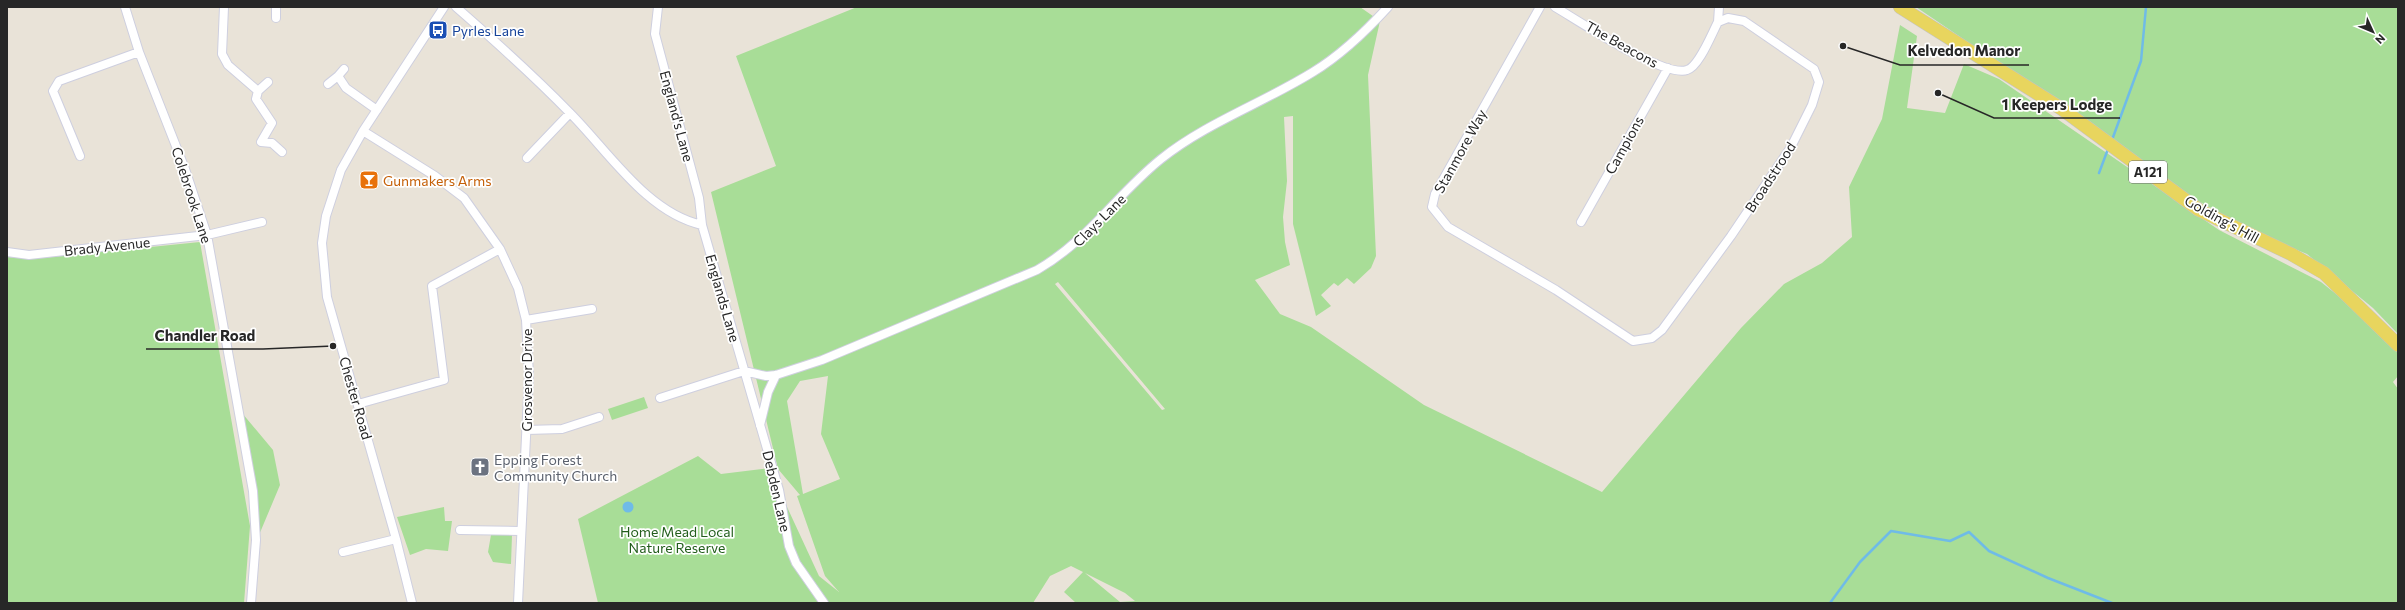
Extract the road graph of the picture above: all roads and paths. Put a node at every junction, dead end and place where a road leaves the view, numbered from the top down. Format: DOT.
graph roads {
  1 [pos="124,7"];
  2 [pos="224,7"];
  3 [pos="276,7"];
  4 [pos="444,7"];
  5 [pos="456,7"];
  6 [pos="658,7"];
  7 [pos="1388,7"];
  8 [pos="1540,7"];
  9 [pos="1555,7"];
  10 [pos="1718,7"];
  11 [pos="1900,7"];
  12 [pos="276,18"];
  13 [pos="1718,22"];
  14 [pos="139,52"];
  15 [pos="1668,68"];
  16 [pos="344,70"];
  17 [pos="338,76"];
  18 [pos="268,82"];
  19 [pos="328,84"];
  20 [pos="258,91"];
  21 [pos="377,110"];
  22 [pos="570,113"];
  23 [pos="363,131"];
  24 [pos="282,152"];
  25 [pos="80,156"];
  26 [pos="527,158"];
  27 [pos="262,222"];
  28 [pos="1581,222"];
  29 [pos="702,225"];
  30 [pos="207,235"];
  31 [pos="500,249"];
  32 [pos="7,252"];
  33 [pos="1556,290"];
  34 [pos="592,309"];
  35 [pos="526,320"];
  36 [pos="2398,345"];
  37 [pos="744,371"];
  38 [pos="776,375"];
  39 [pos="660,398"];
  40 [pos="358,404"];
  41 [pos="599,417"];
  42 [pos="760,425"];
  43 [pos="526,430"];
  44 [pos="460,530"];
  45 [pos="520,531"];
  46 [pos="396,539"];
  47 [pos="343,552"];
  48 [pos="251,603"];
  49 [pos="412,603"];
  50 [pos="518,603"];
  51 [pos="824,603"];
  1 -- 14 [label="street, Colebrook Lane"];
  2 -- 20 [label="street"];
  3 -- 12 [label="street"];
  4 -- 21 [label="street, Chester Road"];
  5 -- 22 [label="street"];
  6 -- 29 [label="street, England's Lane"];
  7 -- 38 [label="street, Clays Lane"];
  8 -- 33 [label="street, Stanmore Way"];
  9 -- 15 [label="street, The Beacons"];
  10 -- 13 [label="street"];
  11 -- 36 [label="main road, Golding's Hill / A121"];
  13 -- 15 [label="street"];
  13 -- 33 [label="street, Broadstrood"];
  14 -- 25 [label="street"];
  14 -- 30 [label="street, Colebrook Lane"];
  15 -- 28 [label="street, Campions"];
  16 -- 17 [label="street"];
  17 -- 19 [label="street"];
  17 -- 21 [label="street"];
  18 -- 20 [label="street"];
  20 -- 24 [label="street"];
  21 -- 23 [label="street, Chester Road"];
  22 -- 26 [label="street"];
  22 -- 29 [label="street"];
  23 -- 31 [label="street, Grosvenor Drive"];
  23 -- 40 [label="street, Chester Road"];
  27 -- 30 [label="street, Brady Avenue"];
  29 -- 37 [label="street, Englands Lane"];
  30 -- 32 [label="street, Brady Avenue"];
  30 -- 48 [label="street, Colebrook Lane"];
  31 -- 35 [label="street, Grosvenor Drive"];
  31 -- 40 [label="street"];
  34 -- 35 [label="street"];
  35 -- 43 [label="street, Grosvenor Drive"];
  37 -- 38 [label="street, Clays Lane"];
  37 -- 39 [label="street"];
  37 -- 42 [label="street, Debden Lane"];
  38 -- 42 [label="street"];
  40 -- 46 [label="street, Chester Road"];
  41 -- 43 [label="street"];
  42 -- 51 [label="street, Debden Lane"];
  43 -- 45 [label="street, Grosvenor Drive"];
  44 -- 45 [label="street"];
  45 -- 50 [label="street, Grosvenor Drive"];
  46 -- 47 [label="street"];
  46 -- 49 [label="street, Chester Road"];
}
